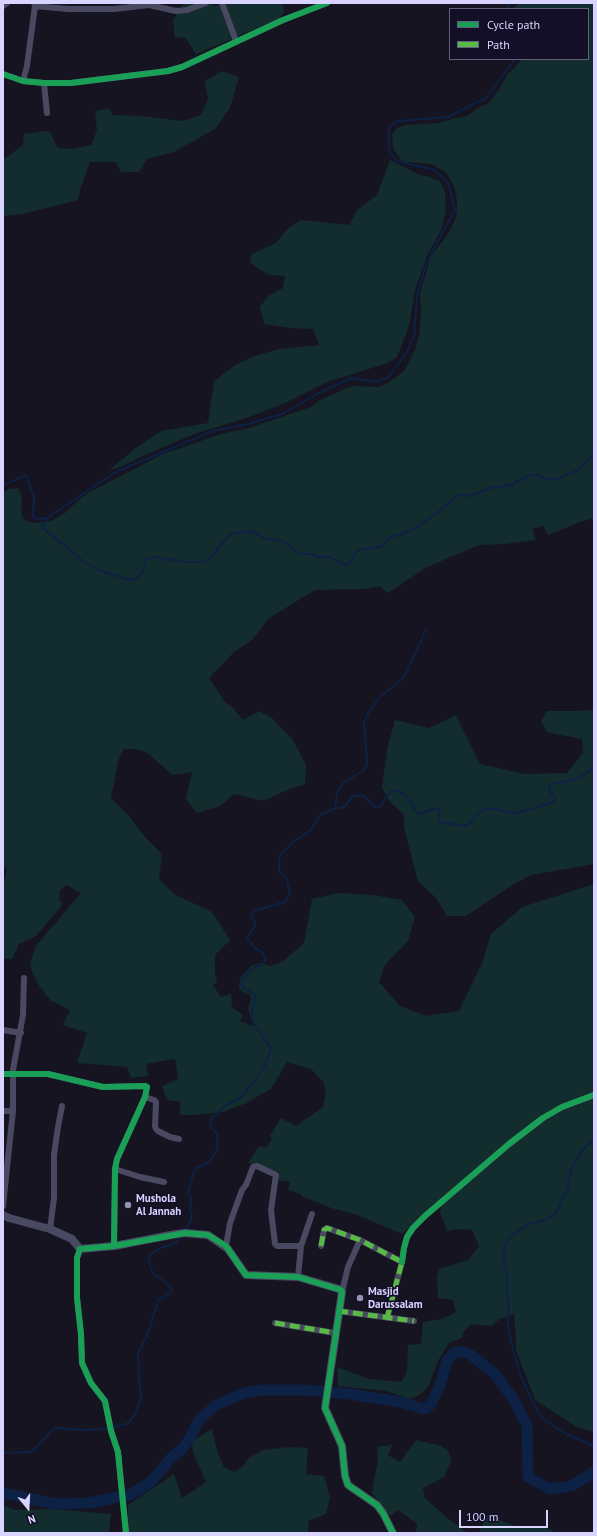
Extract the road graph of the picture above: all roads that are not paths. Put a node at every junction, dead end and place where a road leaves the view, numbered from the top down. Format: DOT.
graph roads {
  1 [pos="7,3"];
  2 [pos="206,3"];
  3 [pos="222,3"];
  4 [pos="327,3"];
  5 [pos="35,5"];
  6 [pos="3,6"];
  7 [pos="236,41"];
  8 [pos="3,74"];
  9 [pos="23,81"];
  10 [pos="44,83"];
  11 [pos="47,113"];
  12 [pos="24,978"];
  13 [pos="3,1030"];
  14 [pos="21,1033"];
  15 [pos="3,1074"];
  16 [pos="13,1075"];
  17 [pos="594,1095"];
  18 [pos="145,1098"];
  19 [pos="62,1106"];
  20 [pos="3,1111"];
  21 [pos="13,1111"];
  22 [pos="179,1138"];
  23 [pos="114,1169"];
  24 [pos="164,1182"];
  25 [pos="3,1206"];
  26 [pos="312,1214"];
  27 [pos="3,1215"];
  28 [pos="50,1229"];
  29 [pos="360,1240"];
  30 [pos="114,1246"];
  31 [pos="226,1246"];
  32 [pos="301,1246"];
  33 [pos="321,1246"];
  34 [pos="80,1249"];
  35 [pos="402,1262"];
  36 [pos="298,1277"];
  37 [pos="342,1292"];
  38 [pos="338,1311"];
  39 [pos="387,1318"];
  40 [pos="414,1321"];
  41 [pos="275,1323"];
  42 [pos="335,1333"];
  43 [pos="126,1533"];
  44 [pos="392,1533"];
  1 -- 6 [label="street"];
  2 -- 5 [label="street"];
  3 -- 7 [label="street"];
  4 -- 7 [label="street"];
  5 -- 9 [label="street"];
  7 -- 10 [label="street"];
  8 -- 9 [label="street"];
  9 -- 10 [label="street"];
  10 -- 11 [label="street"];
  12 -- 14 [label="street"];
  13 -- 14 [label="street"];
  14 -- 16 [label="street"];
  15 -- 16 [label="street"];
  16 -- 18 [label="street"];
  16 -- 21 [label="street"];
  17 -- 35 [label="street"];
  18 -- 22 [label="street"];
  18 -- 23 [label="street"];
  19 -- 28 [label="street"];
  20 -- 21 [label="street"];
  21 -- 25 [label="street"];
  23 -- 24 [label="street"];
  23 -- 30 [label="street"];
  26 -- 32 [label="street"];
  27 -- 28 [label="street"];
  28 -- 34 [label="street"];
  29 -- 33 [label="street"];
  29 -- 35 [label="street"];
  29 -- 37 [label="street"];
  30 -- 31 [label="street"];
  30 -- 34 [label="street"];
  31 -- 32 [label="street"];
  31 -- 36 [label="street"];
  32 -- 36 [label="street"];
  34 -- 43 [label="street"];
  35 -- 39 [label="street"];
  36 -- 37 [label="street"];
  37 -- 38 [label="street"];
  38 -- 39 [label="street"];
  38 -- 42 [label="street"];
  39 -- 40 [label="street"];
  41 -- 42 [label="street"];
  42 -- 44 [label="street"];
}
